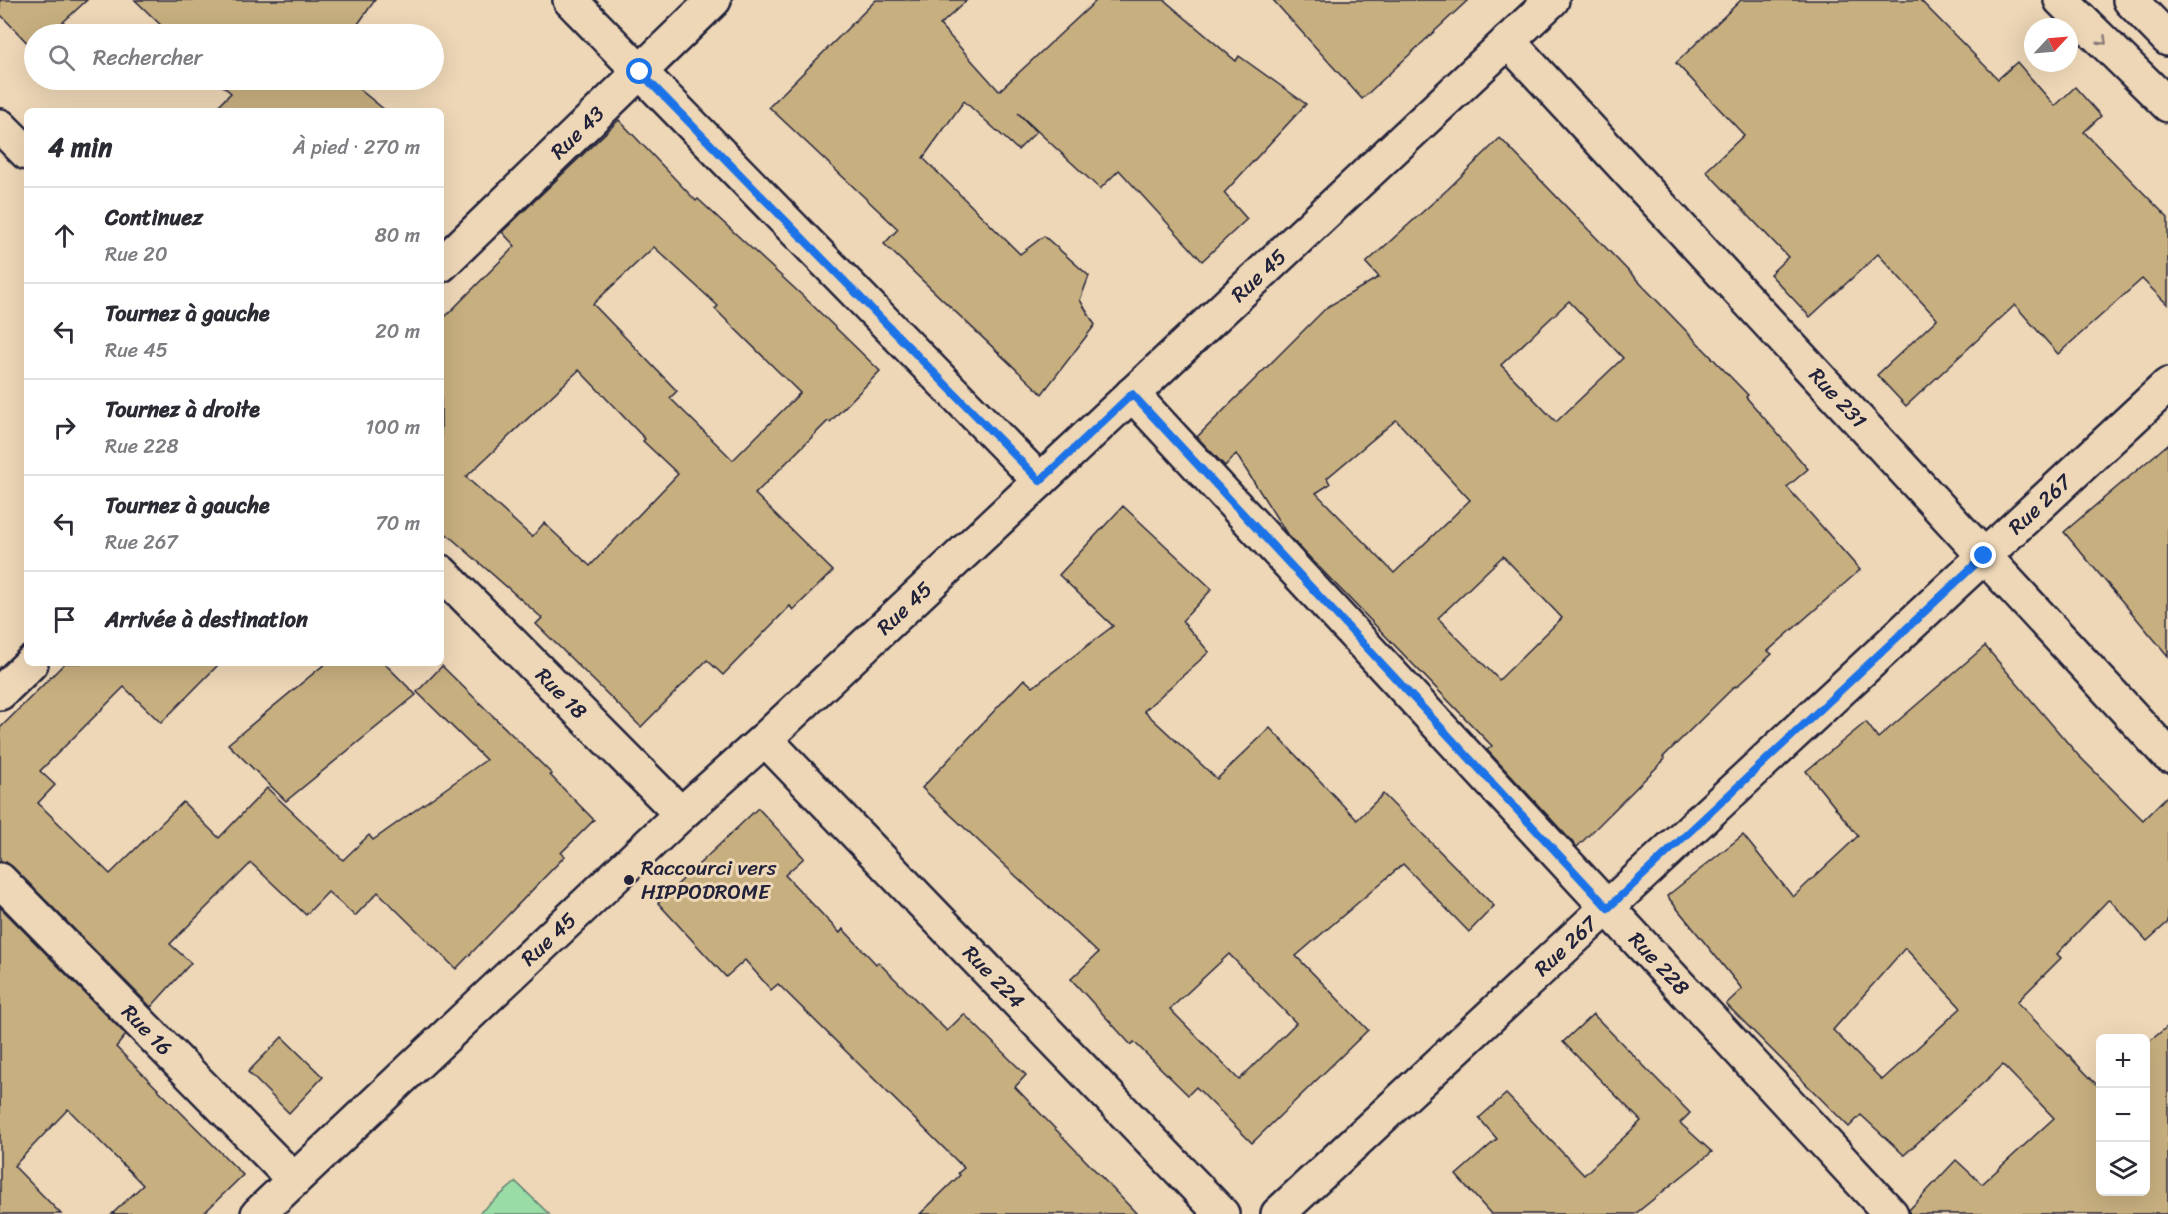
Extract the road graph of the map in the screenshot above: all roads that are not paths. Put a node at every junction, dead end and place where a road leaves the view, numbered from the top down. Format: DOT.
graph roads {
  1 [pos="570,0"];
  2 [pos="714,0"];
  3 [pos="1552,0"];
  4 [pos="2061,0"];
  5 [pos="2130,0"];
  6 [pos="2168,39"];
  7 [pos="1508,41"];
  8 [pos="640,72"];
  9 [pos="2168,105"];
  10 [pos="0,126"];
  11 [pos="24,150"];
  12 [pos="444,262"];
  13 [pos="2168,385"];
  14 [pos="1132,394"];
  15 [pos="1040,481"];
  16 [pos="1984,556"];
  17 [pos="444,575"];
  18 [pos="28,666"];
  19 [pos="0,693"];
  20 [pos="765,739"];
  21 [pos="2168,755"];
  22 [pos="681,814"];
  23 [pos="0,880"];
  24 [pos="1608,908"];
  25 [pos="294,1180"];
  26 [pos="258,1214"];
  27 [pos="1222,1214"];
  28 [pos="1278,1214"];
  29 [pos="1891,1214"];
  1 -- 8 [label="street"];
  2 -- 8 [label="street, Rue 43"];
  3 -- 7 [label="street, Rue 45"];
  4 -- 9 [label="street, one-way"];
  5 -- 6 [label="street"];
  7 -- 14 [label="street, Rue 45"];
  7 -- 16 [label="street, Rue 231"];
  8 -- 12 [label="street, Rue 43"];
  8 -- 15 [label="street"];
  10 -- 11 [label="street"];
  13 -- 16 [label="street, Rue 267"];
  14 -- 15 [label="street, Rue 45"];
  14 -- 24 [label="street, Rue 228"];
  15 -- 20 [label="street, Rue 45"];
  16 -- 21 [label="street, Rue 231"];
  16 -- 24 [label="street, Rue 267"];
  17 -- 22 [label="street, Rue 18"];
  18 -- 19 [label="street"];
  20 -- 22 [label="street, Rue 45"];
  20 -- 27 [label="street, Rue 224"];
  22 -- 25 [label="street, Rue 45"];
  23 -- 25 [label="street, Rue 16"];
  24 -- 28 [label="street, Rue 267"];
  24 -- 29 [label="street, Rue 228"];
  25 -- 26 [label="street, Rue 45"];
}
